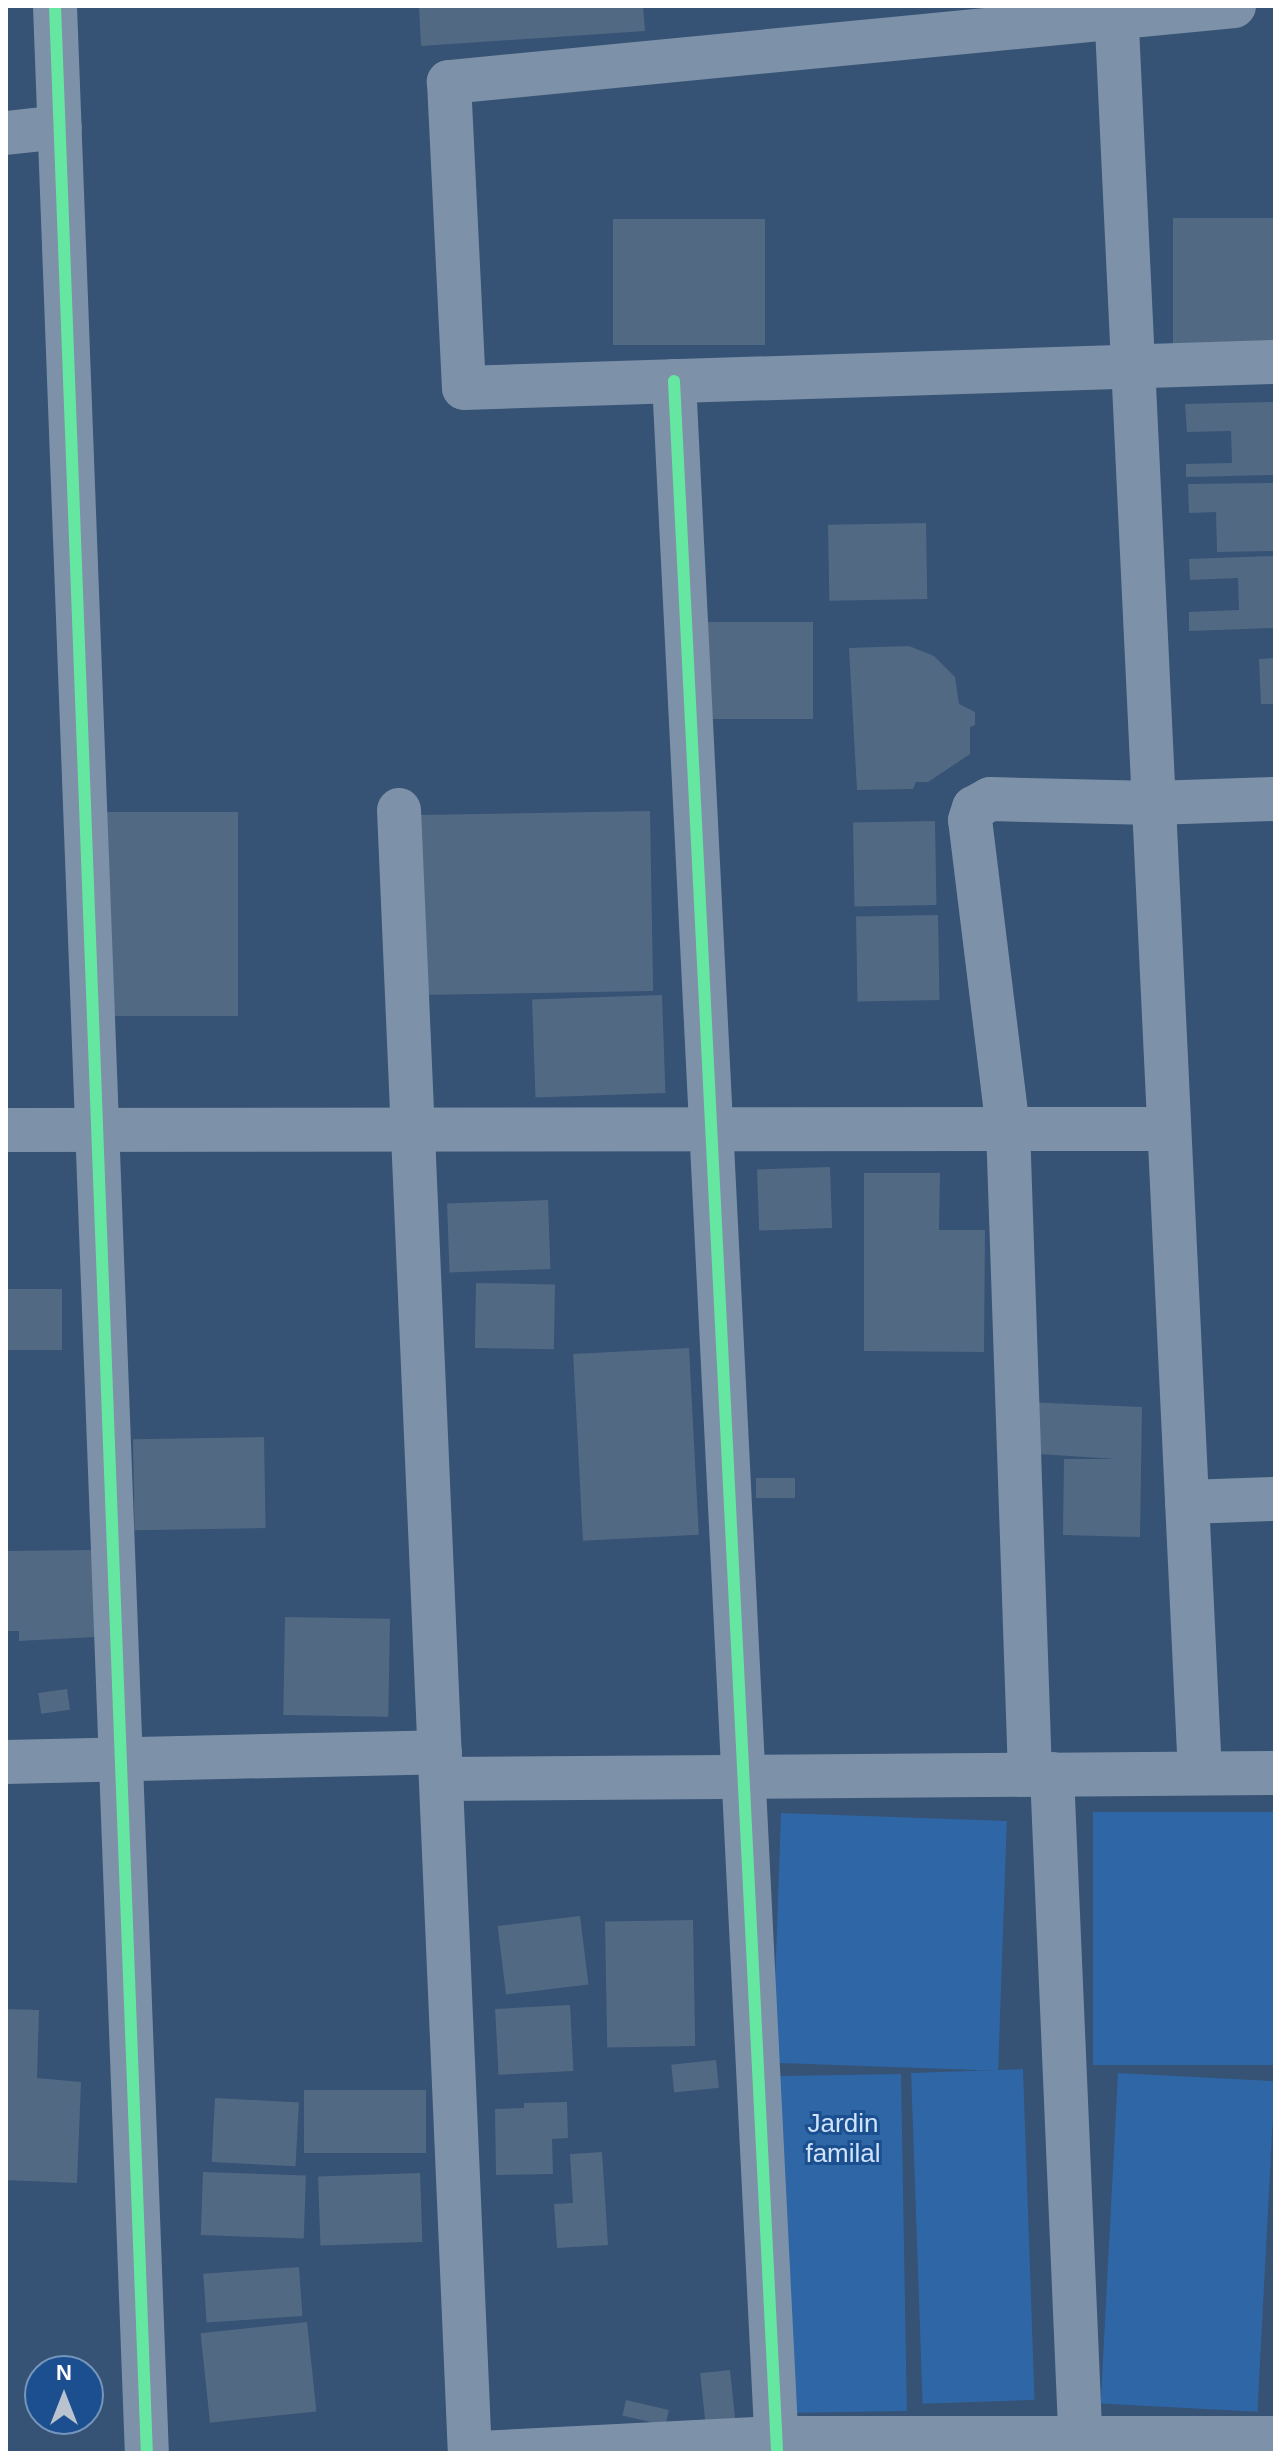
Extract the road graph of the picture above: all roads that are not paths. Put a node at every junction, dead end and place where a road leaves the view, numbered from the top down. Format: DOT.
graph roads {
  1 [pos="55,6"];
  2 [pos="1234,6"];
  3 [pos="1116,12"];
  4 [pos="60,127"];
  5 [pos="6,133"];
  6 [pos="1275,362"];
  7 [pos="1132,367"];
  8 [pos="674,381"];
  9 [pos="1275,799"];
  10 [pos="1153,803"];
  11 [pos="399,810"];
  12 [pos="412,1129"];
  13 [pos="711,1129"];
  14 [pos="1008,1129"];
  15 [pos="1169,1129"];
  16 [pos="6,1130"];
  17 [pos="96,1130"];
  18 [pos="1275,1499"];
  19 [pos="1187,1502"];
  20 [pos="121,1759"];
  21 [pos="6,1762"];
  22 [pos="440,1766"];
  23 [pos="1200,1773"];
  24 [pos="1275,1773"];
  25 [pos="1041,1774"];
  26 [pos="743,1776"];
  27 [pos="1275,2438"];
  28 [pos="776,2445"];
  29 [pos="1081,2445"];
  30 [pos="147,2453"];
  31 [pos="470,2453"];
  32 [pos="479,2453"];
  1 -- 4 [label="street"];
  2 -- 3 [label="street"];
  3 -- 7 [label="street"];
  3 -- 8 [label="street"];
  4 -- 5 [label="street"];
  4 -- 17 [label="street"];
  6 -- 7 [label="street"];
  7 -- 8 [label="street"];
  7 -- 10 [label="street"];
  8 -- 13 [label="street"];
  9 -- 10 [label="street"];
  10 -- 14 [label="street"];
  10 -- 15 [label="street"];
  11 -- 12 [label="street"];
  12 -- 13 [label="street"];
  12 -- 17 [label="street"];
  12 -- 22 [label="street"];
  13 -- 14 [label="street"];
  13 -- 26 [label="street"];
  14 -- 15 [label="street"];
  14 -- 25 [label="street"];
  15 -- 19 [label="street"];
  16 -- 17 [label="street"];
  17 -- 20 [label="street"];
  18 -- 19 [label="street"];
  19 -- 23 [label="street"];
  20 -- 21 [label="street"];
  20 -- 22 [label="street"];
  20 -- 30 [label="street"];
  22 -- 26 [label="street"];
  22 -- 31 [label="street"];
  23 -- 24 [label="street"];
  23 -- 25 [label="street"];
  25 -- 26 [label="street"];
  25 -- 29 [label="street"];
  26 -- 28 [label="street"];
  27 -- 29 [label="street"];
  28 -- 29 [label="street"];
  28 -- 32 [label="street"];
}
